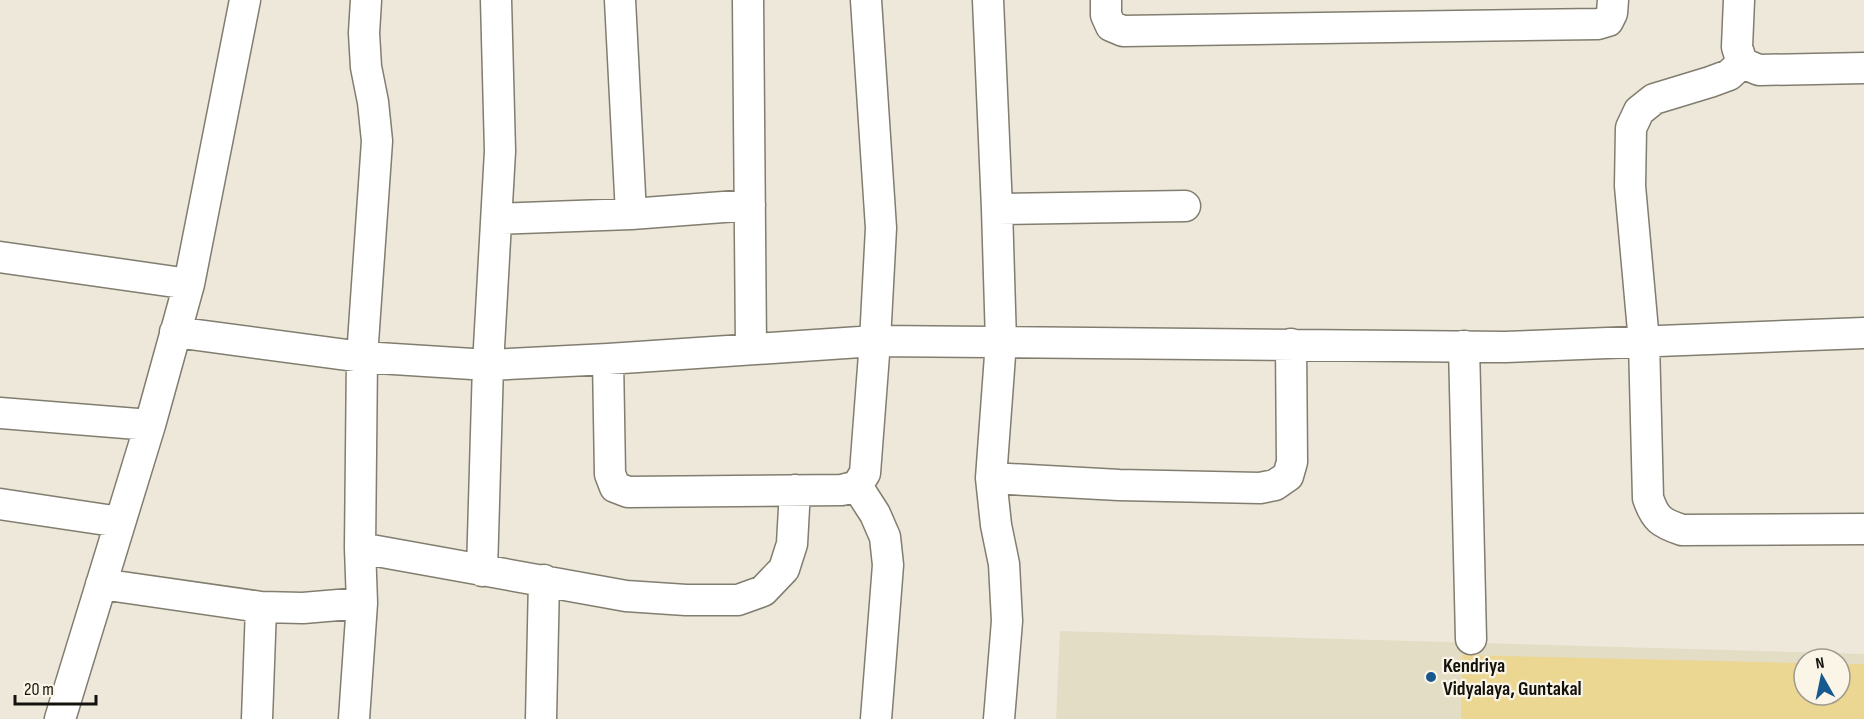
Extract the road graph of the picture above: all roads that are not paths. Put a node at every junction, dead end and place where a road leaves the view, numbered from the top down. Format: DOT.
graph roads {
  1 [pos="245,0"];
  2 [pos="366,0"];
  3 [pos="496,0"];
  4 [pos="620,0"];
  5 [pos="748,0"];
  6 [pos="866,0"];
  7 [pos="988,0"];
  8 [pos="1106,0"];
  9 [pos="1613,0"];
  10 [pos="1739,0"];
  11 [pos="1742,63"];
  12 [pos="1864,68"];
  13 [pos="750,205"];
  14 [pos="1185,206"];
  15 [pos="997,208"];
  16 [pos="631,214"];
  17 [pos="497,219"];
  18 [pos="0,256"];
  19 [pos="189,284"];
  20 [pos="175,332"];
  21 [pos="1864,333"];
  22 [pos="875,341"];
  23 [pos="1000,342"];
  24 [pos="1644,342"];
  25 [pos="1291,344"];
  26 [pos="1464,346"];
  27 [pos="752,349"];
  28 [pos="362,357"];
  29 [pos="608,359"];
  30 [pos="488,365"];
  31 [pos="0,413"];
  32 [pos="150,425"];
  33 [pos="991,478"];
  34 [pos="857,486"];
  35 [pos="795,490"];
  36 [pos="0,504"];
  37 [pos="120,522"];
  38 [pos="1864,529"];
  39 [pos="360,548"];
  40 [pos="482,571"];
  41 [pos="544,580"];
  42 [pos="101,584"];
  43 [pos="362,603"];
  44 [pos="261,607"];
  45 [pos="1471,639"];
  46 [pos="60,719"];
  47 [pos="256,719"];
  48 [pos="354,719"];
  49 [pos="541,719"];
  50 [pos="876,719"];
  51 [pos="999,719"];
  1 -- 19 [label="street"];
  2 -- 28 [label="street"];
  3 -- 17 [label="street"];
  4 -- 16 [label="street"];
  5 -- 13 [label="street"];
  6 -- 22 [label="street"];
  7 -- 15 [label="street"];
  8 -- 9 [label="street"];
  10 -- 11 [label="street"];
  11 -- 12 [label="street"];
  11 -- 24 [label="street"];
  13 -- 16 [label="street"];
  13 -- 27 [label="street"];
  14 -- 15 [label="street"];
  15 -- 23 [label="street"];
  16 -- 17 [label="street"];
  17 -- 30 [label="street"];
  18 -- 19 [label="street"];
  19 -- 20 [label="street"];
  20 -- 28 [label="street"];
  20 -- 32 [label="street"];
  21 -- 24 [label="street"];
  22 -- 23 [label="street"];
  22 -- 27 [label="street"];
  22 -- 34 [label="street"];
  23 -- 25 [label="street"];
  23 -- 33 [label="street"];
  24 -- 26 [label="street"];
  24 -- 38 [label="street"];
  25 -- 26 [label="street"];
  25 -- 33 [label="street"];
  26 -- 45 [label="street"];
  27 -- 29 [label="street"];
  28 -- 30 [label="street"];
  28 -- 39 [label="street"];
  29 -- 30 [label="street"];
  29 -- 35 [label="street"];
  30 -- 40 [label="street"];
  31 -- 32 [label="street"];
  32 -- 37 [label="street"];
  33 -- 51 [label="street"];
  34 -- 35 [label="street"];
  34 -- 50 [label="street"];
  35 -- 41 [label="street"];
  36 -- 37 [label="street"];
  37 -- 42 [label="street"];
  39 -- 40 [label="street"];
  39 -- 43 [label="street"];
  40 -- 41 [label="street"];
  41 -- 49 [label="street"];
  42 -- 44 [label="street"];
  42 -- 46 [label="street"];
  43 -- 44 [label="street"];
  43 -- 48 [label="street"];
  44 -- 47 [label="street"];
}
